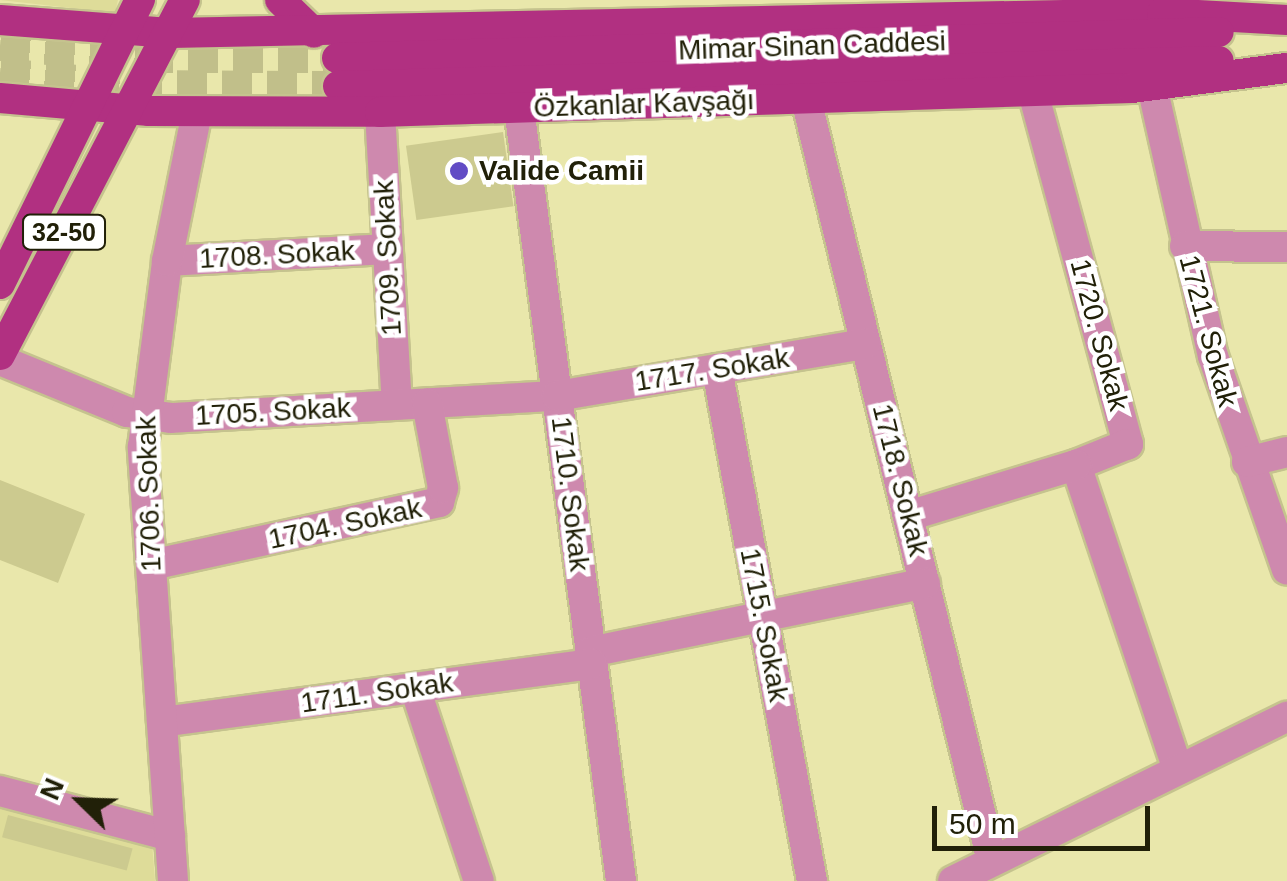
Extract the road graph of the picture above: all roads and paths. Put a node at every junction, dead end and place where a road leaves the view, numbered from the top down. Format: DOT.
graph roads {
  1 [pos="140,0"];
  2 [pos="185,0"];
  3 [pos="280,0"];
  4 [pos="1161,6"];
  5 [pos="864,9"];
  6 [pos="0,20"];
  7 [pos="1287,24"];
  8 [pos="127,31"];
  9 [pos="170,33"];
  10 [pos="314,33"];
  11 [pos="1287,59"];
  12 [pos="1287,68"];
  13 [pos="1152,86"];
  14 [pos="1032,92"];
  15 [pos="0,98"];
  16 [pos="806,99"];
  17 [pos="90,106"];
  18 [pos="519,108"];
  19 [pos="130,110"];
  20 [pos="198,112"];
  21 [pos="380,112"];
  22 [pos="1185,246"];
  23 [pos="1287,247"];
  24 [pos="387,249"];
  25 [pos="168,261"];
  26 [pos="0,284"];
  27 [pos="866,344"];
  28 [pos="0,358"];
  29 [pos="717,369"];
  30 [pos="557,396"];
  31 [pos="428,403"];
  32 [pos="397,405"];
  33 [pos="144,416"];
  34 [pos="1287,452"];
  35 [pos="1247,462"];
  36 [pos="1076,465"];
  37 [pos="908,516"];
  38 [pos="151,565"];
  39 [pos="1287,570"];
  40 [pos="925,584"];
  41 [pos="763,618"];
  42 [pos="591,658"];
  43 [pos="415,688"];
  44 [pos="1287,717"];
  45 [pos="162,722"];
  46 [pos="1178,770"];
  47 [pos="0,791"];
  48 [pos="170,836"];
  49 [pos="975,873"];
  50 [pos="173,881"];
  51 [pos="479,881"];
  52 [pos="621,881"];
  53 [pos="812,881"];
  1 -- 8 [label="main road, 32-50"];
  2 -- 9 [label="main road, 32-50"];
  3 -- 10 [label="main road"];
  4 -- 5 [label="main road"];
  4 -- 7 [label="main road"];
  5 -- 10 [label="main road"];
  6 -- 8 [label="main road"];
  7 -- 11 [label="main road, Mimar Sinan Caddesi"];
  8 -- 9 [label="main road"];
  8 -- 17 [label="main road, 32-50"];
  9 -- 10 [label="main road"];
  9 -- 19 [label="main road, 32-50"];
  12 -- 13 [label="main road, Özkanlar Kavşağı"];
  13 -- 14 [label="main road, Özkanlar Kavşağı"];
  13 -- 22 [label="street, 1721. Sokak"];
  14 -- 16 [label="main road, Özkanlar Kavşağı"];
  14 -- 36 [label="street, 1720. Sokak"];
  15 -- 17 [label="main road, Özkanlar Kavşağı"];
  16 -- 18 [label="main road, Özkanlar Kavşağı"];
  16 -- 27 [label="street, 1718. Sokak"];
  17 -- 19 [label="main road, Özkanlar Kavşağı"];
  17 -- 26 [label="main road, 32-50"];
  18 -- 21 [label="main road, Özkanlar Kavşağı"];
  18 -- 30 [label="street, 1710. Sokak"];
  19 -- 20 [label="main road, Özkanlar Kavşağı"];
  19 -- 28 [label="main road, 32-50"];
  20 -- 21 [label="main road, Özkanlar Kavşağı"];
  20 -- 25 [label="street, 1706. Sokak"];
  21 -- 24 [label="street, 1709. Sokak"];
  22 -- 23 [label="street"];
  22 -- 35 [label="street, 1721. Sokak"];
  24 -- 25 [label="street, 1708. Sokak"];
  24 -- 32 [label="street, 1709. Sokak"];
  25 -- 33 [label="street, 1706. Sokak"];
  27 -- 29 [label="street, 1717. Sokak"];
  27 -- 37 [label="street, 1718. Sokak"];
  28 -- 33 [label="street, 1705. Sokak"];
  29 -- 30 [label="street, 1717. Sokak"];
  29 -- 41 [label="street, 1715. Sokak"];
  30 -- 31 [label="street, 1705. Sokak"];
  30 -- 42 [label="street, 1710. Sokak"];
  31 -- 32 [label="street, 1705. Sokak"];
  31 -- 38 [label="street, 1704. Sokak"];
  32 -- 33 [label="street, 1705. Sokak"];
  33 -- 38 [label="street, 1706. Sokak"];
  34 -- 35 [label="street"];
  35 -- 39 [label="street, 1721. Sokak"];
  36 -- 37 [label="street"];
  36 -- 46 [label="street"];
  37 -- 40 [label="street, 1718. Sokak"];
  38 -- 45 [label="street, 1706. Sokak"];
  40 -- 41 [label="street, 1711. Sokak"];
  40 -- 49 [label="street, 1718. Sokak"];
  41 -- 42 [label="street, 1711. Sokak"];
  41 -- 53 [label="street, 1715. Sokak"];
  42 -- 43 [label="street, 1711. Sokak"];
  42 -- 52 [label="street, 1710. Sokak"];
  43 -- 45 [label="street, 1711. Sokak"];
  43 -- 51 [label="street"];
  44 -- 46 [label="street"];
  45 -- 48 [label="street, 1706. Sokak"];
  46 -- 49 [label="street"];
  47 -- 48 [label="street"];
  48 -- 50 [label="street, 1706. Sokak"];
}
